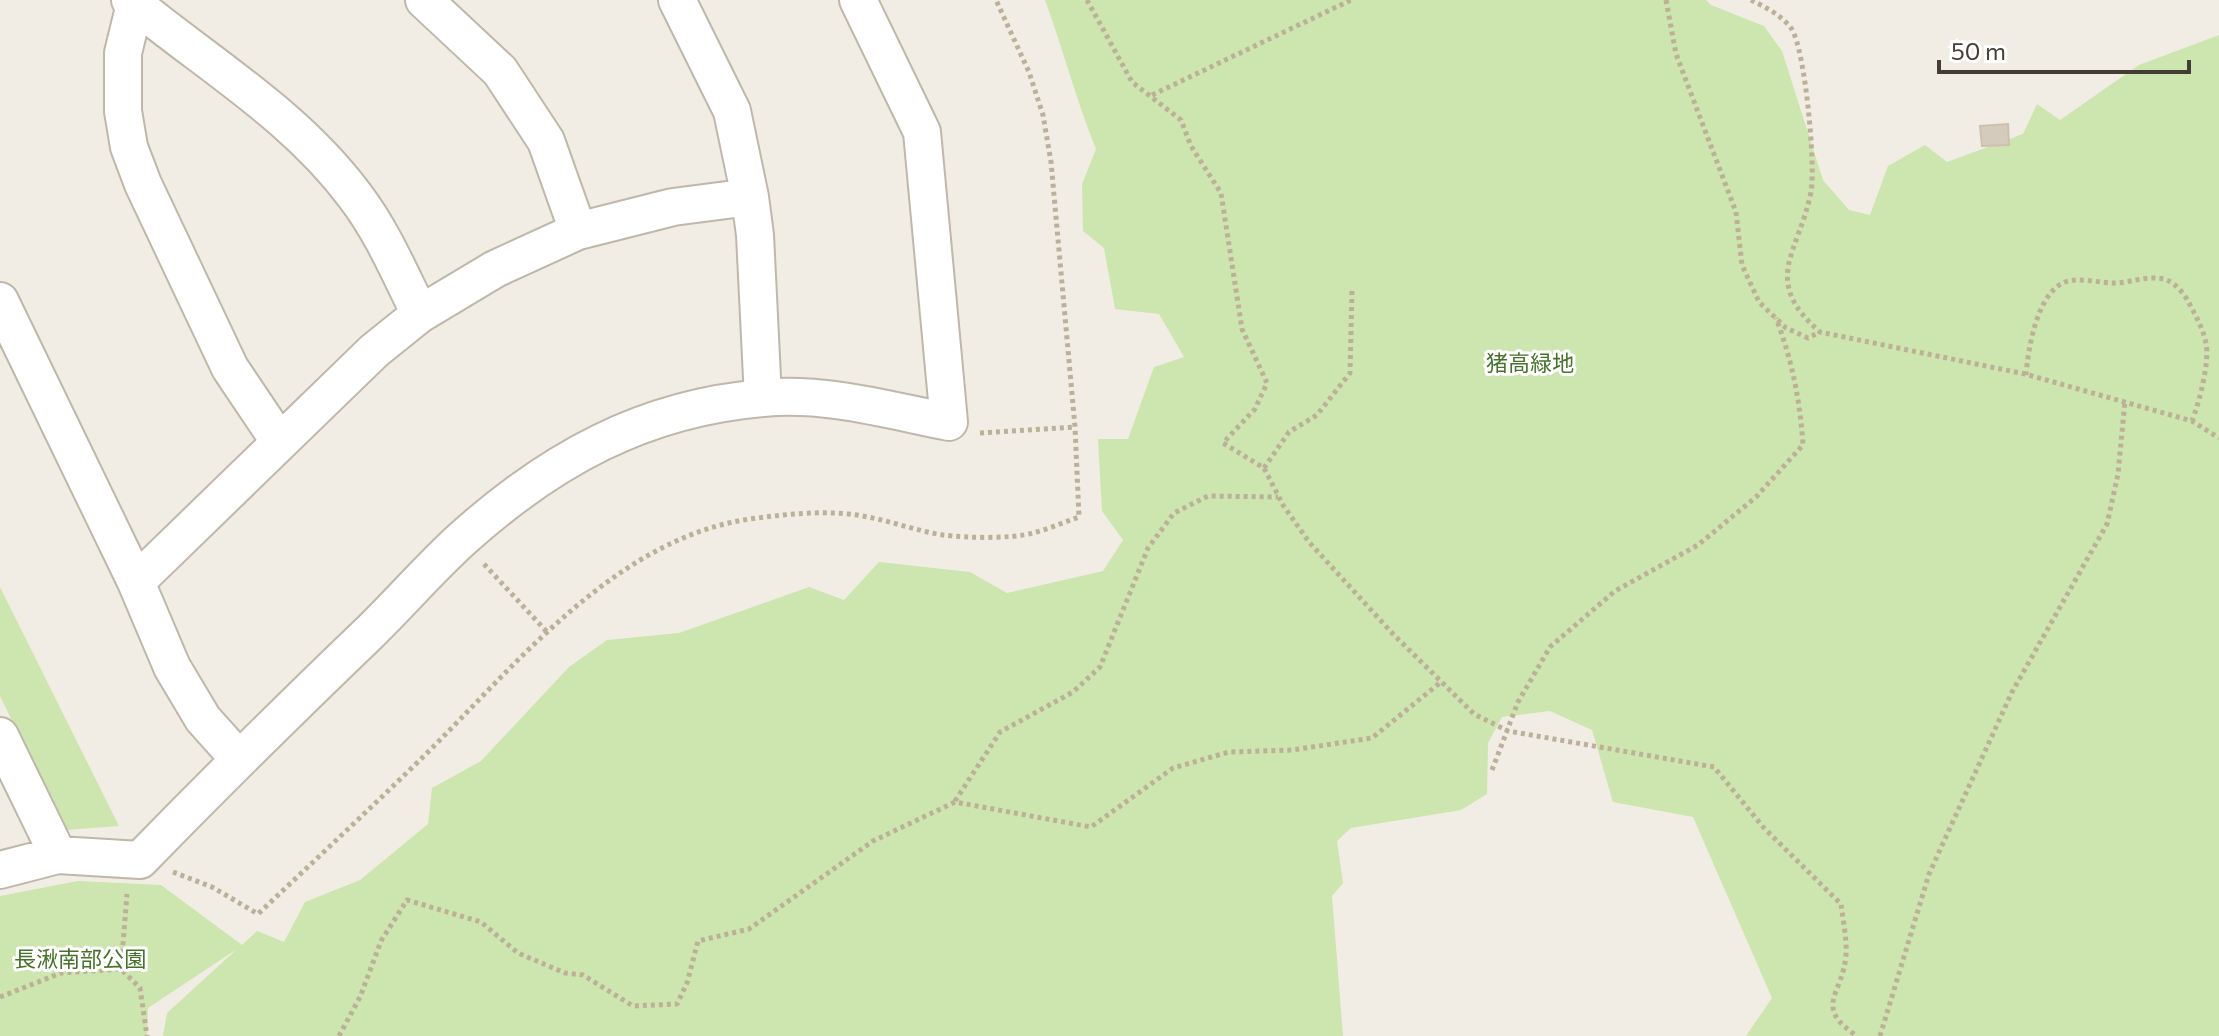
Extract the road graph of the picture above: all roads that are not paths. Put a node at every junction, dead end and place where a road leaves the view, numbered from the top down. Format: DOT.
graph roads {
  1 [pos="424,0"];
  2 [pos="677,0"];
  3 [pos="858,0"];
  4 [pos="132,2"];
  5 [pos="750,197"];
  6 [pos="578,231"];
  7 [pos="0,301"];
  8 [pos="420,314"];
  9 [pos="763,398"];
  10 [pos="279,441"];
  11 [pos="136,582"];
  12 [pos="0,736"];
  13 [pos="238,758"];
  14 [pos="58,855"];
  15 [pos="0,870"];
  1 -- 6 [label="street"];
  2 -- 5 [label="street"];
  3 -- 9 [label="street"];
  4 -- 8 [label="street"];
  4 -- 10 [label="street"];
  5 -- 6 [label="street"];
  5 -- 9 [label="street"];
  6 -- 8 [label="street"];
  7 -- 11 [label="street"];
  8 -- 10 [label="street"];
  9 -- 13 [label="street"];
  10 -- 11 [label="street"];
  11 -- 13 [label="street"];
  12 -- 14 [label="street"];
  13 -- 14 [label="street"];
  14 -- 15 [label="street"];
}
